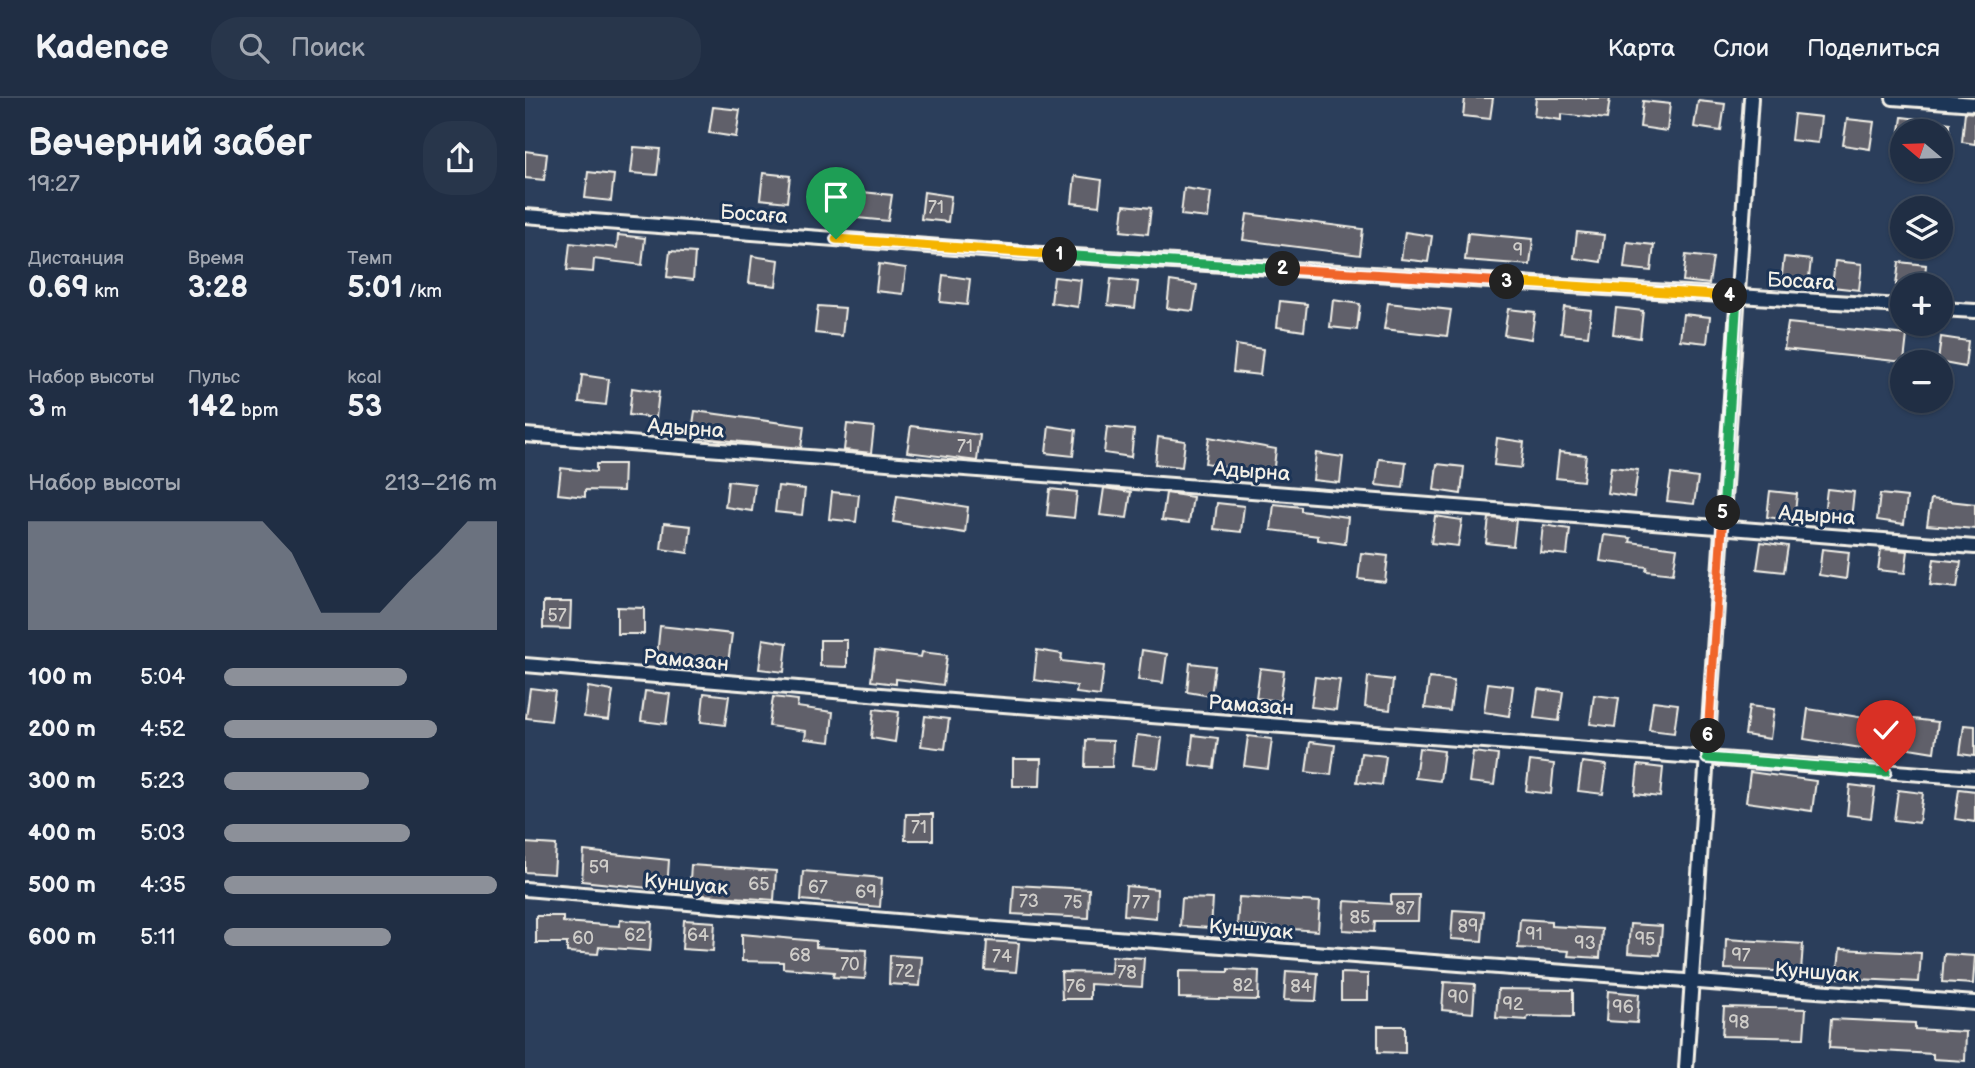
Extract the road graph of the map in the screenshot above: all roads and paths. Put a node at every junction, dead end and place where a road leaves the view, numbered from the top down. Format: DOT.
graph roads {
  1 [pos="1751,98"];
  2 [pos="1893,98"];
  3 [pos="1975,104"];
  4 [pos="525,216"];
  5 [pos="1737,296"];
  6 [pos="1890,305"];
  7 [pos="1953,310"];
  8 [pos="1975,311"];
  9 [pos="525,435"];
  10 [pos="1722,527"];
  11 [pos="1975,547"];
  12 [pos="525,665"];
  13 [pos="1707,758"];
  14 [pos="1975,778"];
  15 [pos="525,889"];
  16 [pos="1692,982"];
  17 [pos="1975,1003"];
  18 [pos="1686,1068"];
  1 -- 5 [label="street"];
  2 -- 3 [label="street"];
  4 -- 5 [label="street, Босаға"];
  5 -- 6 [label="street, Босаға"];
  5 -- 10 [label="street"];
  7 -- 8 [label="street"];
  9 -- 10 [label="street, Адырна"];
  10 -- 11 [label="street, Адырна"];
  10 -- 13 [label="street"];
  12 -- 13 [label="street, Рамазан"];
  13 -- 14 [label="street, Рамазан"];
  13 -- 16 [label="street"];
  15 -- 16 [label="street, Куншуак"];
  16 -- 17 [label="street, Куншуак"];
  16 -- 18 [label="street"];
}
